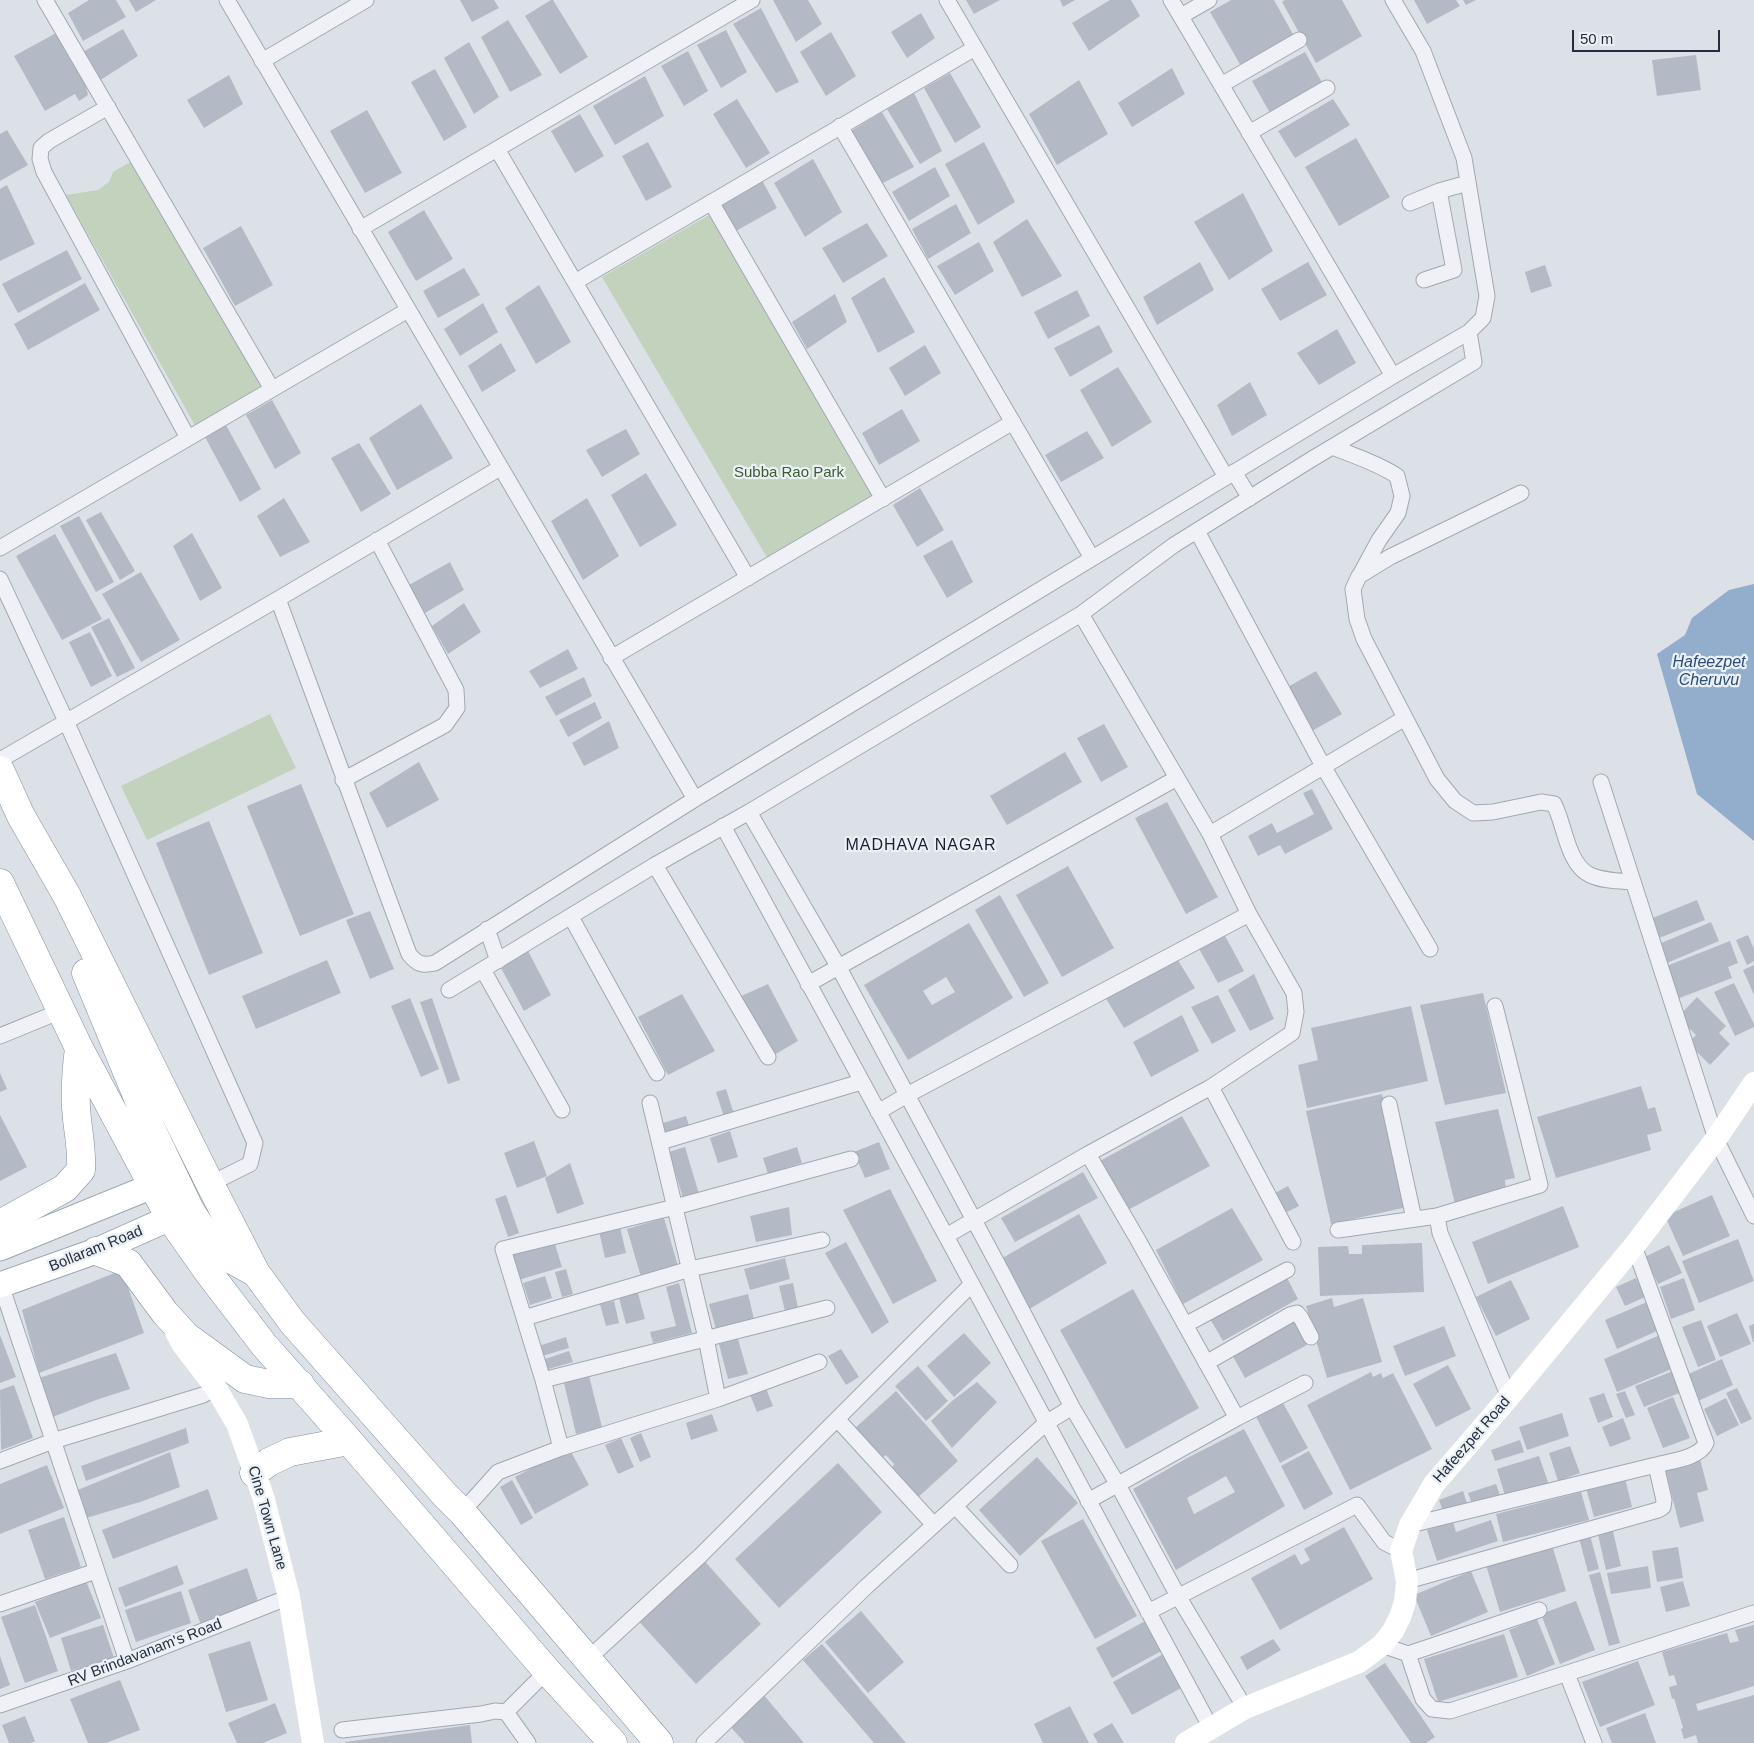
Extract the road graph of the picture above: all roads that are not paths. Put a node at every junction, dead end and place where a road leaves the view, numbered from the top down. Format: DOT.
graph roads {
  1 [pos="45,0"];
  2 [pos="227,0"];
  3 [pos="366,0"];
  4 [pos="752,0"];
  5 [pos="947,0"];
  6 [pos="1171,0"];
  7 [pos="1209,0"];
  8 [pos="1393,0"];
  9 [pos="1181,16"];
  10 [pos="1299,40"];
  11 [pos="975,48"];
  12 [pos="262,60"];
  13 [pos="1221,85"];
  14 [pos="1327,88"];
  15 [pos="108,107"];
  16 [pos="840,126"];
  17 [pos="1249,133"];
  18 [pos="497,149"];
  19 [pos="1468,183"];
  20 [pos="1440,192"];
  21 [pos="711,202"];
  22 [pos="1410,203"];
  23 [pos="360,229"];
  24 [pos="1424,280"];
  25 [pos="575,282"];
  26 [pos="408,310"];
  27 [pos="1468,332"];
  28 [pos="1393,376"];
  29 [pos="272,389"];
  30 [pos="1013,422"];
  31 [pos="188,438"];
  32 [pos="1333,447"];
  33 [pos="500,468"];
  34 [pos="1230,475"];
  35 [pos="1521,493"];
  36 [pos="1250,498"];
  37 [pos="883,499"];
  38 [pos="1197,531"];
  39 [pos="377,540"];
  40 [pos="0,548"];
  41 [pos="1092,558"];
  42 [pos="1359,576"];
  43 [pos="748,578"];
  44 [pos="0,580"];
  45 [pos="278,600"];
  46 [pos="1081,614"];
  47 [pos="611,658"];
  48 [pos="1405,718"];
  49 [pos="66,721"];
  50 [pos="0,760"];
  51 [pos="1323,766"];
  52 [pos="0,770"];
  53 [pos="1177,778"];
  54 [pos="343,780"];
  55 [pos="1601,782"];
  56 [pos="694,799"];
  57 [pos="749,812"];
  58 [pos="723,826"];
  59 [pos="1210,834"];
  60 [pos="655,865"];
  61 [pos="1633,882"];
  62 [pos="2,894"];
  63 [pos="67,896"];
  64 [pos="1249,914"];
  65 [pos="571,917"];
  66 [pos="486,929"];
  67 [pos="1430,949"];
  68 [pos="498,961"];
  69 [pos="838,966"];
  70 [pos="483,970"];
  71 [pos="808,984"];
  72 [pos="449,990"];
  73 [pos="1495,1006"];
  74 [pos="61,1011"];
  75 [pos="0,1036"];
  76 [pos="79,1048"];
  77 [pos="768,1057"];
  78 [pos="656,1073"];
  79 [pos="862,1082"];
  80 [pos="1754,1083"];
  81 [pos="1211,1087"];
  82 [pos="907,1095"];
  83 [pos="650,1103"];
  84 [pos="1389,1104"];
  85 [pos="562,1110"];
  86 [pos="878,1112"];
  87 [pos="1716,1138"];
  88 [pos="660,1142"];
  89 [pos="1088,1154"];
  90 [pos="851,1159"];
  91 [pos="163,1182"];
  92 [pos="210,1184"];
  93 [pos="675,1207"];
  94 [pos="180,1214"];
  95 [pos="1437,1216"];
  96 [pos="1754,1216"];
  97 [pos="1414,1219"];
  98 [pos="973,1220"];
  99 [pos="0,1224"];
  100 [pos="1338,1230"];
  101 [pos="946,1236"];
  102 [pos="822,1240"];
  103 [pos="1293,1242"];
  104 [pos="1634,1246"];
  105 [pos="0,1248"];
  106 [pos="96,1251"];
  107 [pos="690,1270"];
  108 [pos="1286,1270"];
  109 [pos="256,1273"];
  110 [pos="0,1285"];
  111 [pos="971,1285"];
  112 [pos="828,1308"];
  113 [pos="165,1314"];
  114 [pos="524,1318"];
  115 [pos="1185,1325"];
  116 [pos="1311,1337"];
  117 [pos="706,1338"];
  118 [pos="820,1362"];
  119 [pos="1206,1363"];
  120 [pos="543,1380"];
  121 [pos="1305,1383"];
  122 [pos="300,1384"];
  123 [pos="216,1388"];
  124 [pos="1508,1398"];
  125 [pos="718,1399"];
  126 [pos="1072,1407"];
  127 [pos="1237,1418"];
  128 [pos="838,1420"];
  129 [pos="1046,1423"];
  130 [pos="349,1440"];
  131 [pos="53,1441"];
  132 [pos="561,1448"];
  133 [pos="0,1461"];
  134 [pos="1656,1465"];
  135 [pos="254,1473"];
  136 [pos="1118,1485"];
  137 [pos="1088,1501"];
  138 [pos="955,1506"];
  139 [pos="462,1512"];
  140 [pos="934,1525"];
  141 [pos="1410,1525"];
  142 [pos="491,1546"];
  143 [pos="1401,1551"];
  144 [pos="1010,1565"];
  145 [pos="96,1571"];
  146 [pos="461,1572"];
  147 [pos="520,1580"];
  148 [pos="1407,1581"];
  149 [pos="1178,1596"];
  150 [pos="289,1598"];
  151 [pos="0,1604"];
  152 [pos="492,1608"];
  153 [pos="1538,1610"];
  154 [pos="1148,1612"];
  155 [pos="1754,1614"];
  156 [pos="1382,1645"];
  157 [pos="1408,1654"];
  158 [pos="588,1659"];
  159 [pos="127,1661"];
  160 [pos="547,1671"];
  161 [pos="1567,1674"];
  162 [pos="0,1705"];
  163 [pos="1244,1708"];
  164 [pos="506,1712"];
  165 [pos="1211,1728"];
  166 [pos="342,1730"];
  167 [pos="313,1743"];
  168 [pos="528,1743"];
  169 [pos="613,1743"];
  170 [pos="659,1743"];
  171 [pos="704,1743"];
  172 [pos="1186,1743"];
  173 [pos="1594,1743"];
  1 -- 15 [label="street"];
  2 -- 12 [label="street"];
  3 -- 12 [label="street"];
  4 -- 18 [label="street"];
  5 -- 11 [label="street"];
  6 -- 9 [label="street"];
  7 -- 9 [label="street"];
  8 -- 19 [label="street"];
  9 -- 13 [label="street"];
  10 -- 13 [label="street"];
  11 -- 16 [label="street"];
  11 -- 34 [label="street"];
  12 -- 23 [label="street"];
  13 -- 17 [label="street"];
  14 -- 17 [label="street"];
  15 -- 29 [label="street"];
  15 -- 31 [label="street"];
  16 -- 21 [label="street"];
  16 -- 30 [label="street"];
  17 -- 28 [label="street"];
  18 -- 23 [label="street"];
  18 -- 25 [label="street"];
  19 -- 20 [label="street"];
  19 -- 27 [label="street"];
  20 -- 22 [label="street"];
  20 -- 24 [label="street"];
  21 -- 25 [label="street"];
  21 -- 37 [label="street"];
  23 -- 26 [label="street"];
  25 -- 43 [label="street"];
  26 -- 29 [label="street"];
  26 -- 33 [label="street"];
  27 -- 28 [label="street"];
  27 -- 32 [label="street"];
  28 -- 34 [label="street"];
  29 -- 31 [label="street"];
  30 -- 37 [label="street"];
  30 -- 41 [label="street"];
  31 -- 40 [label="street"];
  32 -- 36 [label="street"];
  32 -- 42 [label="street"];
  33 -- 39 [label="street"];
  33 -- 47 [label="street"];
  34 -- 36 [label="street"];
  34 -- 41 [label="street"];
  35 -- 42 [label="street"];
  36 -- 38 [label="street"];
  37 -- 43 [label="street"];
  38 -- 46 [label="street"];
  38 -- 51 [label="street"];
  39 -- 45 [label="street"];
  39 -- 54 [label="street"];
  41 -- 56 [label="street"];
  42 -- 48 [label="street"];
  43 -- 47 [label="street"];
  44 -- 49 [label="street"];
  45 -- 49 [label="street"];
  45 -- 54 [label="street"];
  46 -- 53 [label="street"];
  46 -- 57 [label="street"];
  47 -- 56 [label="street"];
  48 -- 51 [label="street"];
  48 -- 61 [label="street"];
  49 -- 50 [label="street"];
  49 -- 92 [label="street"];
  51 -- 59 [label="street"];
  51 -- 67 [label="street"];
  52 -- 63 [label="highway"];
  53 -- 59 [label="street"];
  53 -- 69 [label="street"];
  54 -- 66 [label="street"];
  55 -- 61 [label="street"];
  56 -- 66 [label="street"];
  57 -- 58 [label="street"];
  57 -- 69 [label="street"];
  58 -- 60 [label="street"];
  58 -- 71 [label="street"];
  59 -- 64 [label="street"];
  60 -- 65 [label="street"];
  60 -- 77 [label="street"];
  61 -- 87 [label="street"];
  62 -- 74 [label="highway"];
  63 -- 91 [label="highway"];
  63 -- 92 [label="highway"];
  64 -- 81 [label="street"];
  64 -- 82 [label="street"];
  65 -- 68 [label="street"];
  65 -- 78 [label="street"];
  66 -- 68 [label="street"];
  68 -- 70 [label="street"];
  69 -- 71 [label="street"];
  69 -- 82 [label="street"];
  70 -- 72 [label="street"];
  70 -- 85 [label="street"];
  71 -- 79 [label="street"];
  73 -- 95 [label="street"];
  74 -- 75 [label="street"];
  74 -- 76 [label="highway"];
  76 -- 91 [label="highway"];
  76 -- 99 [label="highway"];
  79 -- 86 [label="street"];
  79 -- 88 [label="street"];
  80 -- 87 [label="street, Hafeezpet Road"];
  81 -- 89 [label="street"];
  81 -- 103 [label="street"];
  82 -- 86 [label="street"];
  82 -- 98 [label="street"];
  83 -- 88 [label="street"];
  84 -- 97 [label="street"];
  86 -- 101 [label="street"];
  87 -- 96 [label="street"];
  87 -- 104 [label="street, Hafeezpet Road"];
  88 -- 93 [label="street"];
  89 -- 98 [label="street"];
  89 -- 115 [label="street"];
  90 -- 93 [label="street"];
  91 -- 94 [label="highway"];
  91 -- 105 [label="main road"];
  92 -- 109 [label="highway"];
  93 -- 107 [label="street"];
  93 -- 114 [label="street"];
  94 -- 106 [label="main road, Bollaram Road"];
  94 -- 109 [label="highway"];
  94 -- 122 [label="highway"];
  95 -- 97 [label="street"];
  95 -- 124 [label="street"];
  97 -- 100 [label="street"];
  98 -- 101 [label="street"];
  98 -- 126 [label="street"];
  101 -- 111 [label="street"];
  102 -- 107 [label="street"];
  104 -- 124 [label="street, Hafeezpet Road"];
  104 -- 134 [label="street"];
  106 -- 110 [label="main road, Bollaram Road"];
  106 -- 113 [label="highway"];
  107 -- 114 [label="street"];
  107 -- 117 [label="street"];
  108 -- 115 [label="street"];
  109 -- 139 [label="highway"];
  110 -- 131 [label="street"];
  111 -- 128 [label="street"];
  111 -- 129 [label="street"];
  112 -- 117 [label="street"];
  113 -- 122 [label="highway"];
  113 -- 123 [label="street, Cine Town Lane"];
  114 -- 120 [label="street"];
  115 -- 119 [label="street"];
  116 -- 119 [label="street"];
  117 -- 120 [label="street"];
  117 -- 125 [label="street"];
  118 -- 125 [label="street"];
  119 -- 127 [label="street"];
  120 -- 132 [label="street"];
  121 -- 127 [label="street"];
  122 -- 130 [label="highway"];
  123 -- 131 [label="street"];
  123 -- 135 [label="street, Cine Town Lane"];
  124 -- 141 [label="street, Hafeezpet Road"];
  125 -- 132 [label="street"];
  126 -- 129 [label="street"];
  126 -- 136 [label="street"];
  127 -- 136 [label="street"];
  128 -- 140 [label="street"];
  128 -- 158 [label="street"];
  129 -- 137 [label="street"];
  129 -- 138 [label="street"];
  130 -- 135 [label="highway"];
  130 -- 146 [label="highway"];
  131 -- 133 [label="street"];
  131 -- 145 [label="street"];
  132 -- 139 [label="street"];
  134 -- 141 [label="street"];
  134 -- 148 [label="street"];
  135 -- 150 [label="street, Cine Town Lane"];
  136 -- 137 [label="street"];
  136 -- 149 [label="street"];
  137 -- 154 [label="street"];
  138 -- 140 [label="street"];
  138 -- 144 [label="street"];
  139 -- 142 [label="highway"];
  140 -- 171 [label="street"];
  141 -- 143 [label="street, Hafeezpet Road"];
  142 -- 146 [label="highway"];
  142 -- 147 [label="highway"];
  143 -- 148 [label="street"];
  143 -- 149 [label="street"];
  145 -- 151 [label="street"];
  145 -- 159 [label="street"];
  146 -- 152 [label="highway"];
  147 -- 152 [label="highway"];
  147 -- 158 [label="highway"];
  148 -- 156 [label="street"];
  149 -- 154 [label="street"];
  149 -- 163 [label="street"];
  150 -- 159 [label="street, RV Brindavanam's Road"];
  150 -- 167 [label="street, Cine Town Lane"];
  152 -- 160 [label="highway"];
  153 -- 157 [label="street"];
  154 -- 165 [label="street"];
  155 -- 161 [label="street"];
  156 -- 157 [label="street"];
  156 -- 163 [label="street"];
  157 -- 161 [label="street"];
  158 -- 170 [label="highway"];
  159 -- 162 [label="street, RV Brindavanam's Road"];
  160 -- 164 [label="street"];
  160 -- 169 [label="highway"];
  161 -- 173 [label="street"];
  163 -- 165 [label="street"];
  164 -- 166 [label="street"];
  164 -- 168 [label="street"];
  165 -- 172 [label="street"];
}
